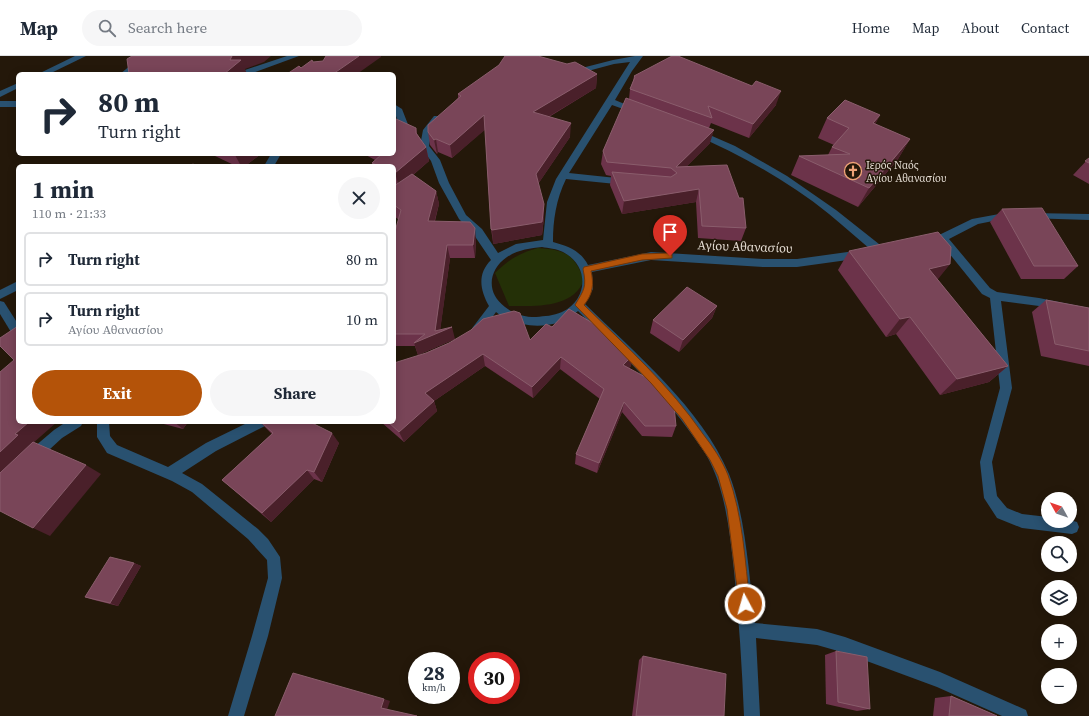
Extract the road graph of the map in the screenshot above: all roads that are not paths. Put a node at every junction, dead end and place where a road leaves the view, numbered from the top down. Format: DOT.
graph roads {
  1 [pos="60,56"];
  2 [pos="82,56"];
  3 [pos="147,56"];
  4 [pos="295,56"];
  5 [pos="638,57"];
  6 [pos="68,62"];
  7 [pos="46,72"];
  8 [pos="127,72"];
  9 [pos="248,72"];
  10 [pos="567,74"];
  11 [pos="16,86"];
  12 [pos="0,94"];
  13 [pos="610,101"];
  14 [pos="0,104"];
  15 [pos="16,104"];
  16 [pos="396,108"];
  17 [pos="445,112"];
  18 [pos="648,115"];
  19 [pos="688,128"];
  20 [pos="425,135"];
  21 [pos="564,176"];
  22 [pos="638,183"];
  23 [pos="1089,217"];
  24 [pos="942,238"];
  25 [pos="548,244"];
  26 [pos="916,244"];
  27 [pos="496,260"];
  28 [pos="587,269"];
  29 [pos="16,286"];
  30 [pos="0,295"];
  31 [pos="995,296"];
  32 [pos="0,305"];
  33 [pos="495,305"];
  34 [pos="579,305"];
  35 [pos="1089,312"];
  36 [pos="16,337"];
  37 [pos="466,338"];
  38 [pos="74,424"];
  39 [pos="103,424"];
  40 [pos="257,424"];
  41 [pos="23,466"];
  42 [pos="168,474"];
  43 [pos="1041,523"];
  44 [pos="748,630"];
  45 [pos="236,716"];
  46 [pos="752,716"];
  47 [pos="1020,716"];
  1 -- 6 [label="street"];
  2 -- 6 [label="street"];
  3 -- 8 [label="street"];
  4 -- 9 [label="street"];
  5 -- 10 [label="street"];
  5 -- 13 [label="street"];
  6 -- 7 [label="street"];
  11 -- 12 [label="street"];
  13 -- 18 [label="street"];
  13 -- 21 [label="street"];
  14 -- 15 [label="street"];
  16 -- 20 [label="street"];
  17 -- 20 [label="street"];
  19 -- 28 [label="street, Αγίου Αθανασίου"];
  20 -- 27 [label="street"];
  21 -- 22 [label="street"];
  21 -- 25 [label="street"];
  23 -- 24 [label="street"];
  24 -- 26 [label="street"];
  24 -- 31 [label="street"];
  25 -- 27 [label="street"];
  25 -- 28 [label="street"];
  27 -- 33 [label="street"];
  28 -- 34 [label="street"];
  29 -- 30 [label="street"];
  31 -- 35 [label="street"];
  31 -- 43 [label="street"];
  32 -- 36 [label="street"];
  33 -- 34 [label="street"];
  33 -- 37 [label="street"];
  34 -- 44 [label="street"];
  38 -- 41 [label="street"];
  39 -- 42 [label="street"];
  40 -- 42 [label="street"];
  42 -- 45 [label="street"];
  44 -- 46 [label="street"];
  44 -- 47 [label="street"];
}
